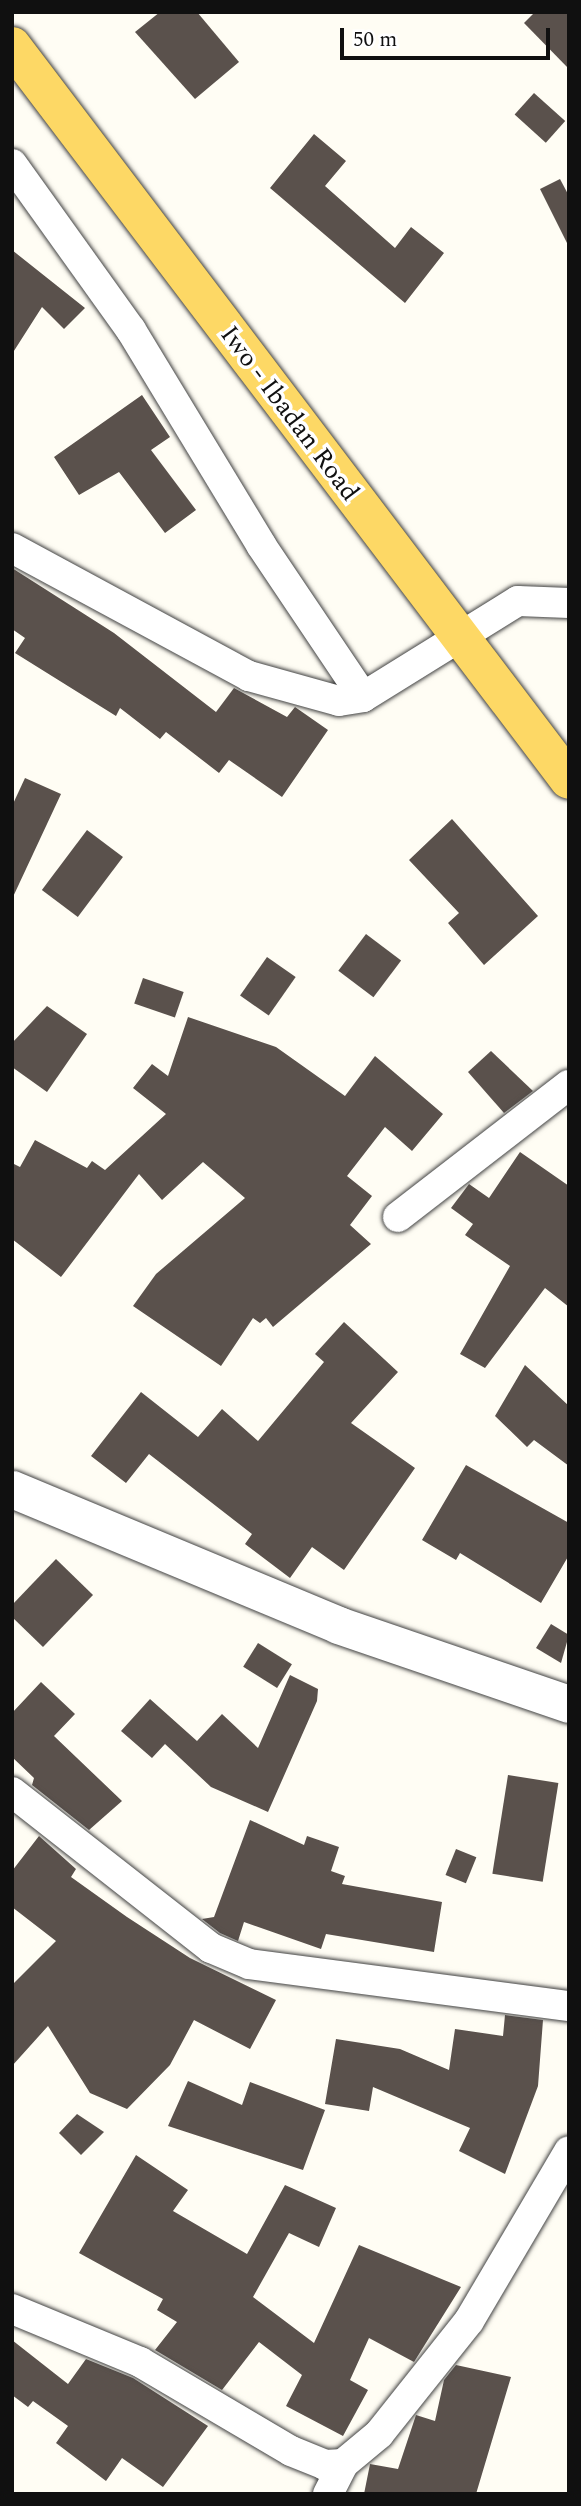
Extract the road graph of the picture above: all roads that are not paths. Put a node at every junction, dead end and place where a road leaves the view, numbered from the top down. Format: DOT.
graph roads {
  1 [pos="12,46"];
  2 [pos="12,164"];
  3 [pos="12,548"];
  4 [pos="569,603"];
  5 [pos="458,640"];
  6 [pos="363,697"];
  7 [pos="569,780"];
  8 [pos="569,1085"];
  9 [pos="398,1217"];
  10 [pos="12,1489"];
  11 [pos="569,1704"];
  12 [pos="12,1791"];
  13 [pos="569,2006"];
  14 [pos="569,2151"];
  15 [pos="12,2309"];
  16 [pos="343,2464"];
  17 [pos="328,2494"];
  1 -- 5 [label="main road, Iwo - Ibadan Road"];
  2 -- 6 [label="street"];
  3 -- 6 [label="street"];
  4 -- 5 [label="street"];
  5 -- 6 [label="street"];
  5 -- 7 [label="main road, Iwo - Ibadan Road"];
  8 -- 9 [label="street"];
  10 -- 11 [label="street"];
  12 -- 13 [label="street"];
  14 -- 16 [label="street"];
  15 -- 16 [label="street"];
  16 -- 17 [label="street"];
}
